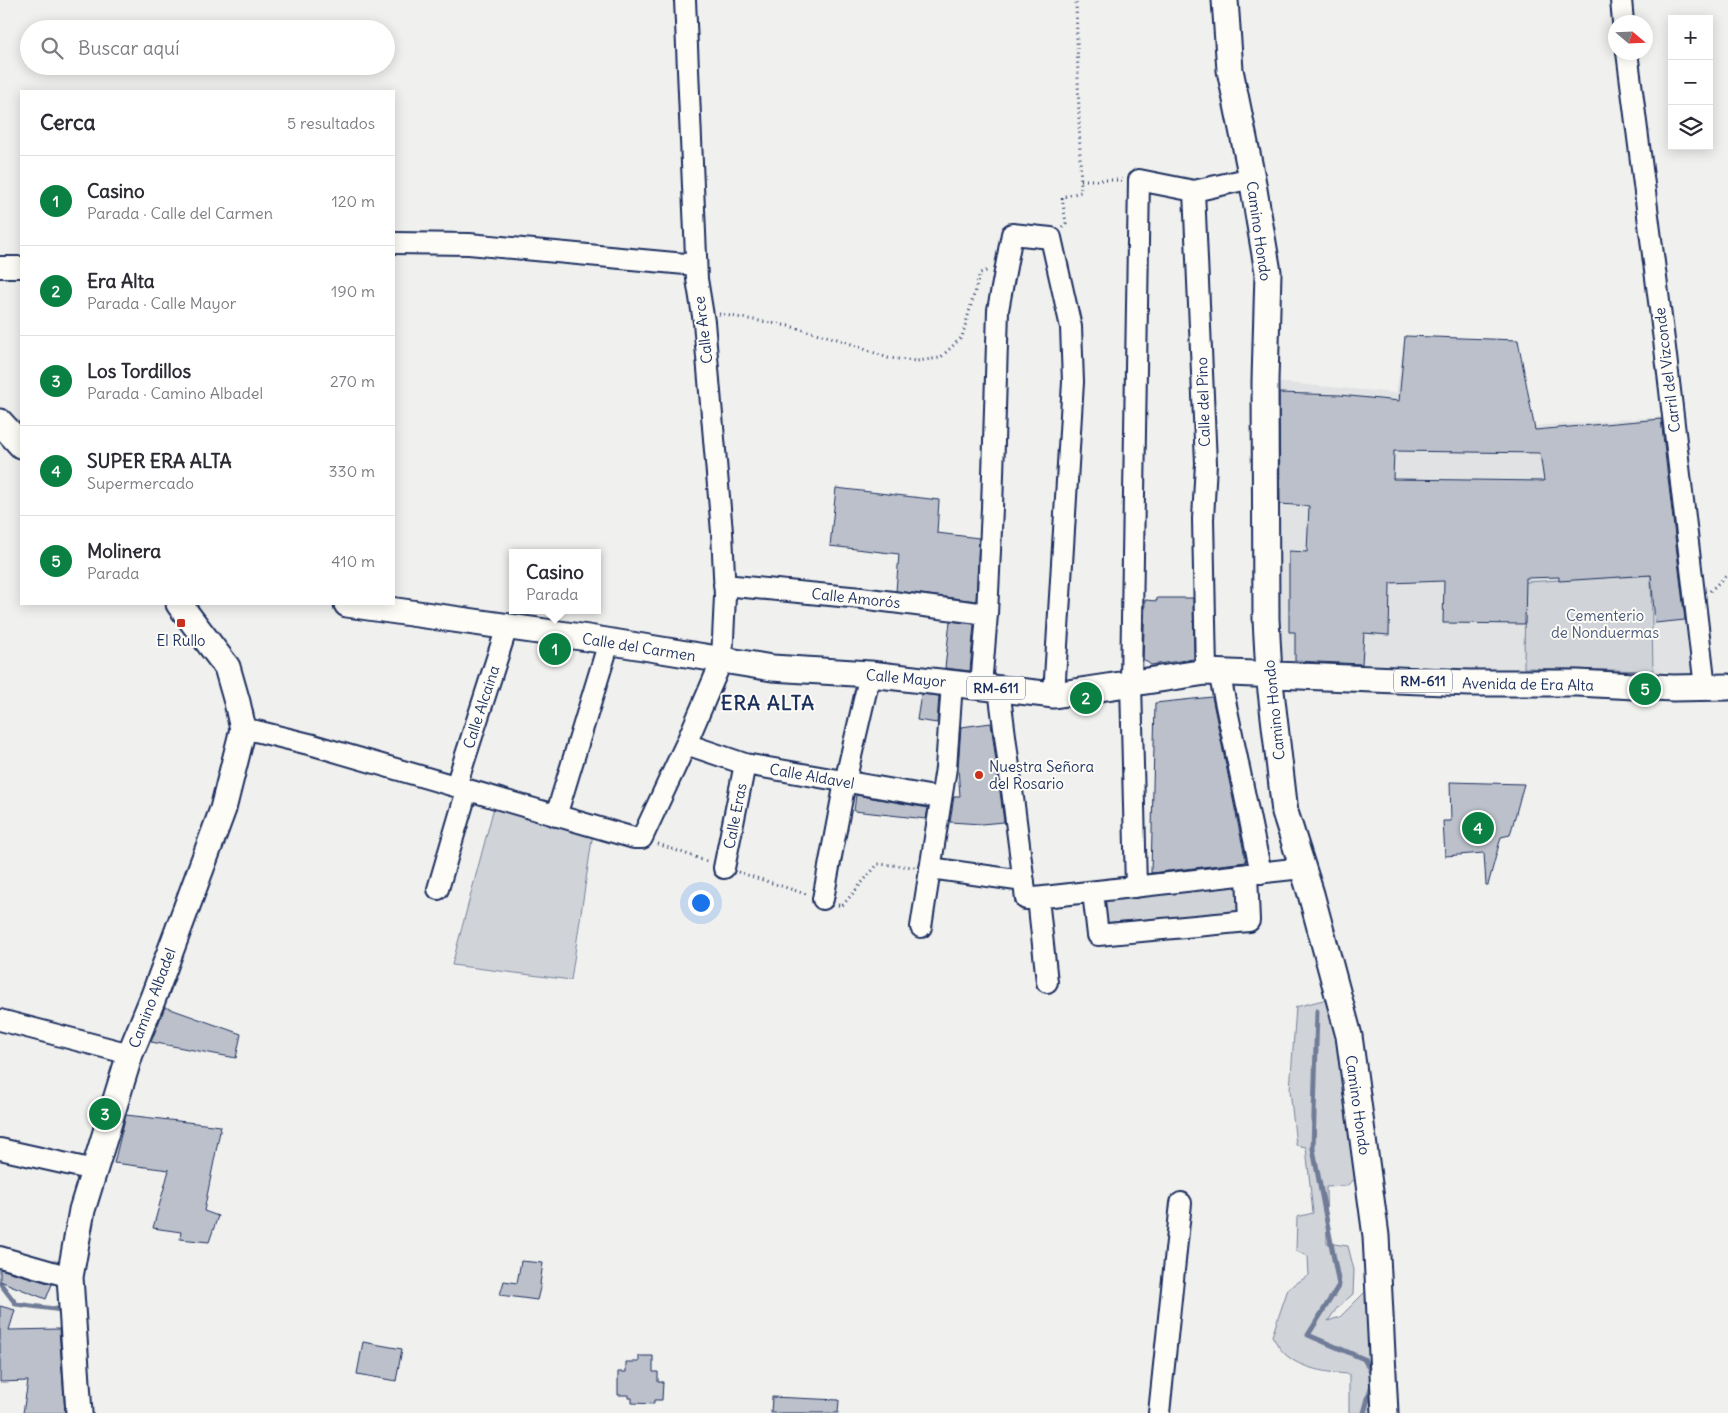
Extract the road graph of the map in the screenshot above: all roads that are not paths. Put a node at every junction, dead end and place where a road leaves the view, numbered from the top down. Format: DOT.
graph roads {
  1 [pos="685,0"];
  2 [pos="1225,0"];
  3 [pos="1621,0"];
  4 [pos="1622,15"];
  5 [pos="1628,60"];
  6 [pos="1252,178"];
  7 [pos="1194,191"];
  8 [pos="395,243"];
  9 [pos="696,265"];
  10 [pos="0,267"];
  11 [pos="20,267"];
  12 [pos="0,422"];
  13 [pos="20,444"];
  14 [pos="724,585"];
  15 [pos="180,605"];
  16 [pos="354,605"];
  17 [pos="987,614"];
  18 [pos="507,627"];
  19 [pos="609,642"];
  20 [pos="722,660"];
  21 [pos="1213,672"];
  22 [pos="870,674"];
  23 [pos="1268,674"];
  24 [pos="952,683"];
  25 [pos="1131,683"];
  26 [pos="990,687"];
  27 [pos="1716,687"];
  28 [pos="1054,695"];
  29 [pos="243,729"];
  30 [pos="686,744"];
  31 [pos="745,764"];
  32 [pos="845,782"];
  33 [pos="461,788"];
  34 [pos="940,798"];
  35 [pos="556,816"];
  36 [pos="724,868"];
  37 [pos="930,868"];
  38 [pos="1302,868"];
  39 [pos="1254,874"];
  40 [pos="1024,881"];
  41 [pos="1136,887"];
  42 [pos="438,889"];
  43 [pos="1093,892"];
  44 [pos="1038,898"];
  45 [pos="823,899"];
  46 [pos="921,927"];
  47 [pos="1047,982"];
  48 [pos="0,1020"];
  49 [pos="130,1054"];
  50 [pos="0,1149"];
  51 [pos="94,1170"];
  52 [pos="1181,1203"];
  53 [pos="0,1257"];
  54 [pos="70,1277"];
  55 [pos="79,1413"];
  56 [pos="1159,1413"];
  57 [pos="1385,1413"];
  1 -- 9 [label="street, Calle Arce"];
  2 -- 6 [label="main road, Camino Hondo"];
  3 -- 4 [label="street"];
  5 -- 27 [label="street, Carril del Vizconde"];
  6 -- 7 [label="street"];
  6 -- 23 [label="main road, Camino Hondo"];
  7 -- 21 [label="street, Calle del Pino"];
  7 -- 25 [label="street"];
  8 -- 9 [label="street"];
  9 -- 14 [label="street, Calle Arce"];
  10 -- 11 [label="street"];
  12 -- 13 [label="main road"];
  14 -- 17 [label="street, Calle Amorós"];
  14 -- 20 [label="street, Calle Arce"];
  15 -- 29 [label="main road, Camino Albadel"];
  16 -- 18 [label="main road, Calle del Carmen / RM-611"];
  17 -- 26 [label="street"];
  17 -- 28 [label="street"];
  18 -- 19 [label="main road, Calle del Carmen / RM-611"];
  18 -- 33 [label="street, Calle Alcaina"];
  19 -- 20 [label="main road, Calle del Carmen / RM-611"];
  19 -- 35 [label="street"];
  20 -- 22 [label="main road, Calle Mayor / RM-611"];
  20 -- 30 [label="street"];
  21 -- 23 [label="main road, Calle Mayor / RM-611"];
  21 -- 25 [label="main road, Calle Mayor / RM-611"];
  21 -- 39 [label="street, Calle del Pino"];
  22 -- 24 [label="main road, Calle Mayor / RM-611"];
  22 -- 32 [label="street"];
  23 -- 27 [label="main road, Avenida de Era Alta / RM-611"];
  23 -- 38 [label="main road, Camino Hondo"];
  24 -- 26 [label="main road, Calle Mayor / RM-611"];
  24 -- 34 [label="street"];
  25 -- 28 [label="main road, Calle Mayor / RM-611"];
  25 -- 41 [label="street"];
  26 -- 28 [label="main road, Calle Mayor / RM-611"];
  26 -- 40 [label="street"];
  29 -- 33 [label="street"];
  29 -- 49 [label="main road, Camino Albadel"];
  30 -- 31 [label="street, Calle Aldavel"];
  30 -- 35 [label="street"];
  31 -- 32 [label="street, Calle Aldavel"];
  31 -- 36 [label="street, Calle Eras"];
  32 -- 34 [label="street, Calle Aldavel"];
  32 -- 45 [label="street"];
  33 -- 35 [label="street"];
  33 -- 42 [label="street, Calle Alcaina"];
  34 -- 37 [label="street"];
  37 -- 40 [label="street"];
  37 -- 46 [label="street"];
  38 -- 39 [label="street"];
  38 -- 57 [label="main road, Camino Hondo"];
  39 -- 41 [label="street"];
  39 -- 43 [label="street, Calle del Pino"];
  40 -- 44 [label="street"];
  41 -- 43 [label="street"];
  43 -- 44 [label="street"];
  44 -- 47 [label="street"];
  48 -- 49 [label="street"];
  49 -- 51 [label="main road, Camino Albadel"];
  50 -- 51 [label="street"];
  51 -- 54 [label="main road, Camino Albadel"];
  52 -- 56 [label="street"];
  53 -- 54 [label="street"];
  54 -- 55 [label="main road, Camino Albadel"];
}
